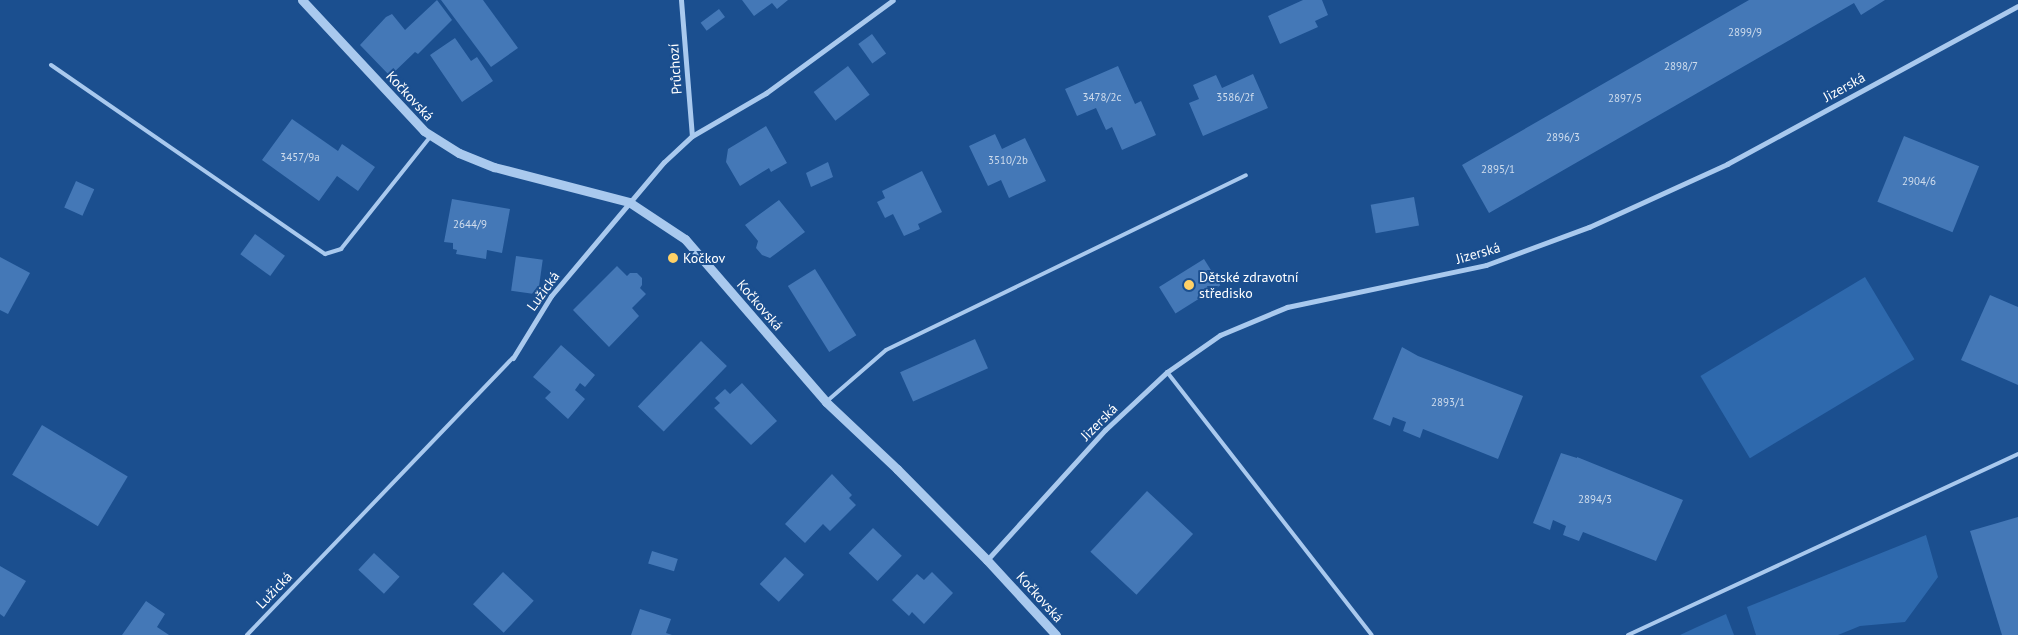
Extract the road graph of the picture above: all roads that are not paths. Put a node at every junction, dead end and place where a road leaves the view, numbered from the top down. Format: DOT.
graph roads {
  1 [pos="302,0"];
  2 [pos="681,0"];
  3 [pos="893,0"];
  4 [pos="2018,6"];
  5 [pos="51,65"];
  6 [pos="431,136"];
  7 [pos="692,136"];
  8 [pos="1246,175"];
  9 [pos="629,202"];
  10 [pos="513,358"];
  11 [pos="1167,372"];
  12 [pos="826,402"];
  13 [pos="2018,454"];
  14 [pos="987,560"];
  15 [pos="246,635"];
  16 [pos="1056,635"];
  17 [pos="1372,635"];
  18 [pos="1628,635"];
  1 -- 6 [label="street, Kočkovská"];
  2 -- 7 [label="street, Průchozí"];
  3 -- 7 [label="street, Lužická"];
  4 -- 11 [label="street, Jizerská"];
  5 -- 6 [label="lane"];
  6 -- 9 [label="street, Kočkovská"];
  7 -- 9 [label="street, Lužická"];
  8 -- 12 [label="lane"];
  9 -- 10 [label="street, Lužická"];
  9 -- 12 [label="street, Kočkovská"];
  10 -- 15 [label="lane, Lužická"];
  11 -- 14 [label="street, Jizerská"];
  11 -- 17 [label="lane"];
  12 -- 14 [label="street, Kočkovská"];
  13 -- 18 [label="lane"];
  14 -- 16 [label="street, Kočkovská"];
}
